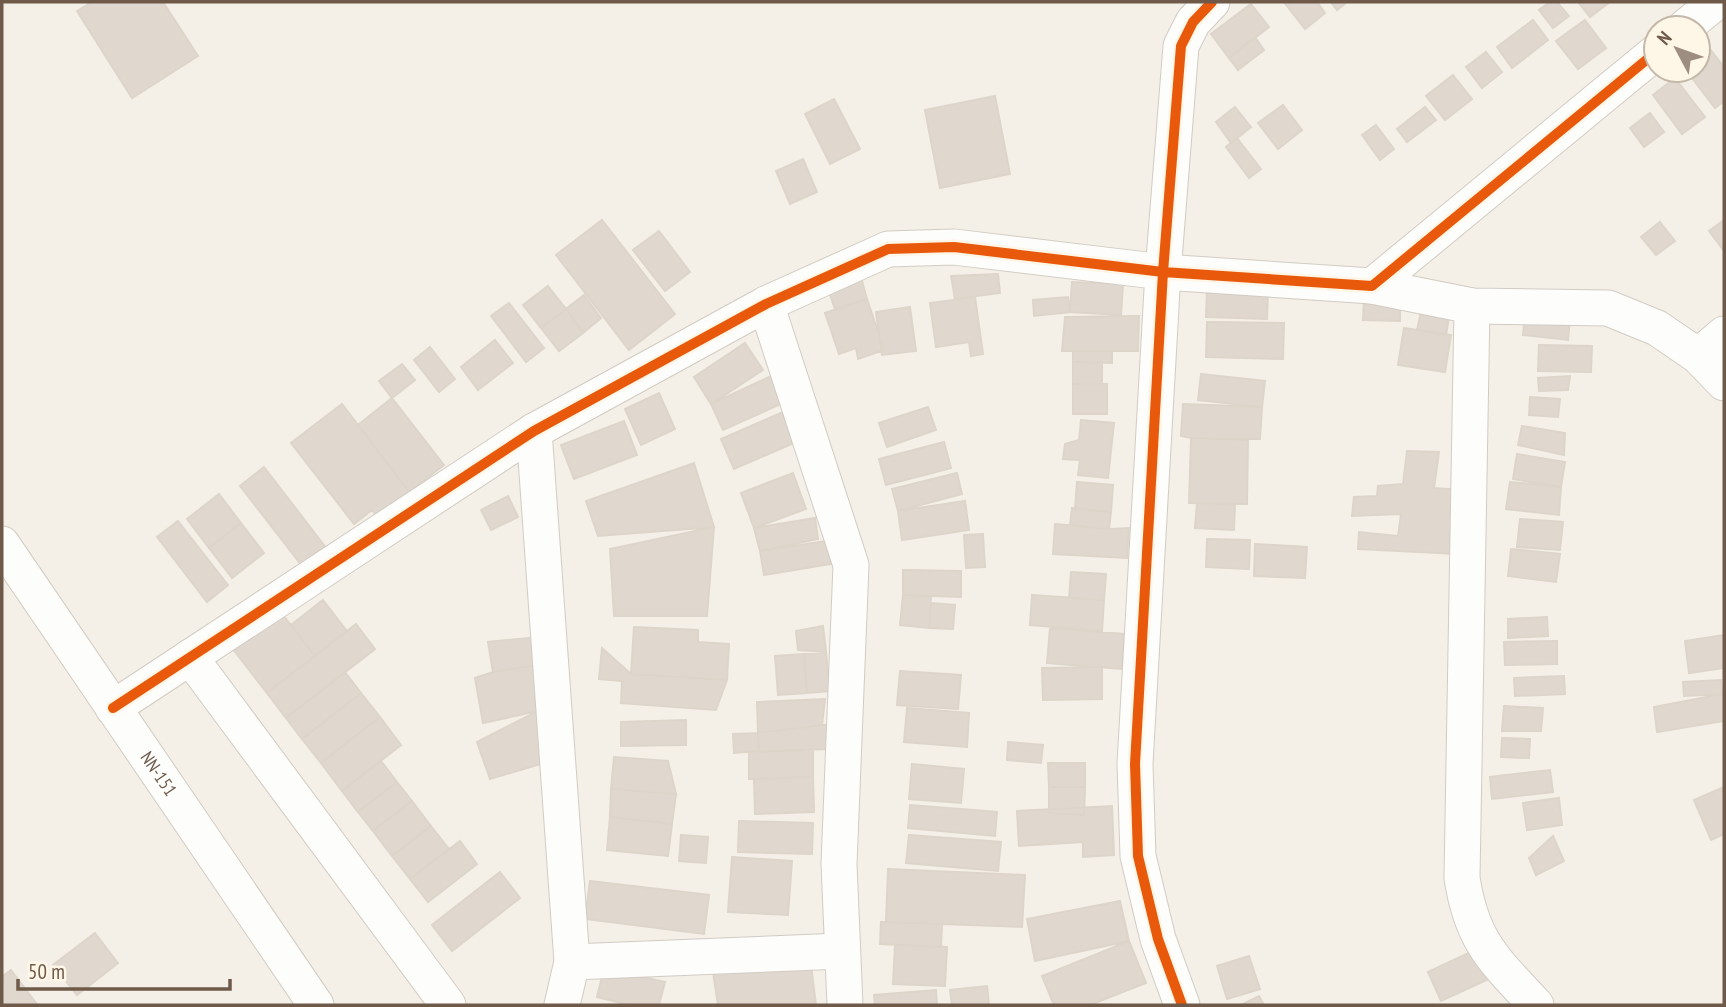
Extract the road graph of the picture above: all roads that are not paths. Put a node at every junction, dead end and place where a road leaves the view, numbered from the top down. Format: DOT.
graph roads {
  1 [pos="1212,2"];
  2 [pos="1716,2"];
  3 [pos="1701,14"];
  4 [pos="1642,63"];
  5 [pos="1163,272"];
  6 [pos="1372,286"];
  7 [pos="766,304"];
  8 [pos="1472,306"];
  9 [pos="1724,334"];
  10 [pos="1698,356"];
  11 [pos="1724,383"];
  12 [pos="534,431"];
  13 [pos="2,544"];
  14 [pos="190,657"];
  15 [pos="113,708"];
  16 [pos="842,951"];
  17 [pos="572,962"];
  18 [pos="316,1005"];
  19 [pos="448,1005"];
  20 [pos="562,1005"];
  21 [pos="845,1005"];
  22 [pos="1182,1005"];
  23 [pos="1536,1005"];
  1 -- 5 [label="street"];
  2 -- 3 [label="street"];
  4 -- 6 [label="street"];
  5 -- 6 [label="street"];
  5 -- 7 [label="street"];
  5 -- 22 [label="street"];
  6 -- 8 [label="street"];
  7 -- 12 [label="street"];
  7 -- 16 [label="street"];
  8 -- 10 [label="street"];
  8 -- 23 [label="street"];
  9 -- 10 [label="street"];
  10 -- 11 [label="street"];
  12 -- 14 [label="street"];
  12 -- 17 [label="street"];
  13 -- 15 [label="street, NN-151 / NN-151"];
  14 -- 15 [label="street"];
  14 -- 19 [label="street"];
  15 -- 18 [label="street, NN-151 / NN-151"];
  16 -- 17 [label="street"];
  16 -- 21 [label="street"];
  17 -- 20 [label="street"];
}
